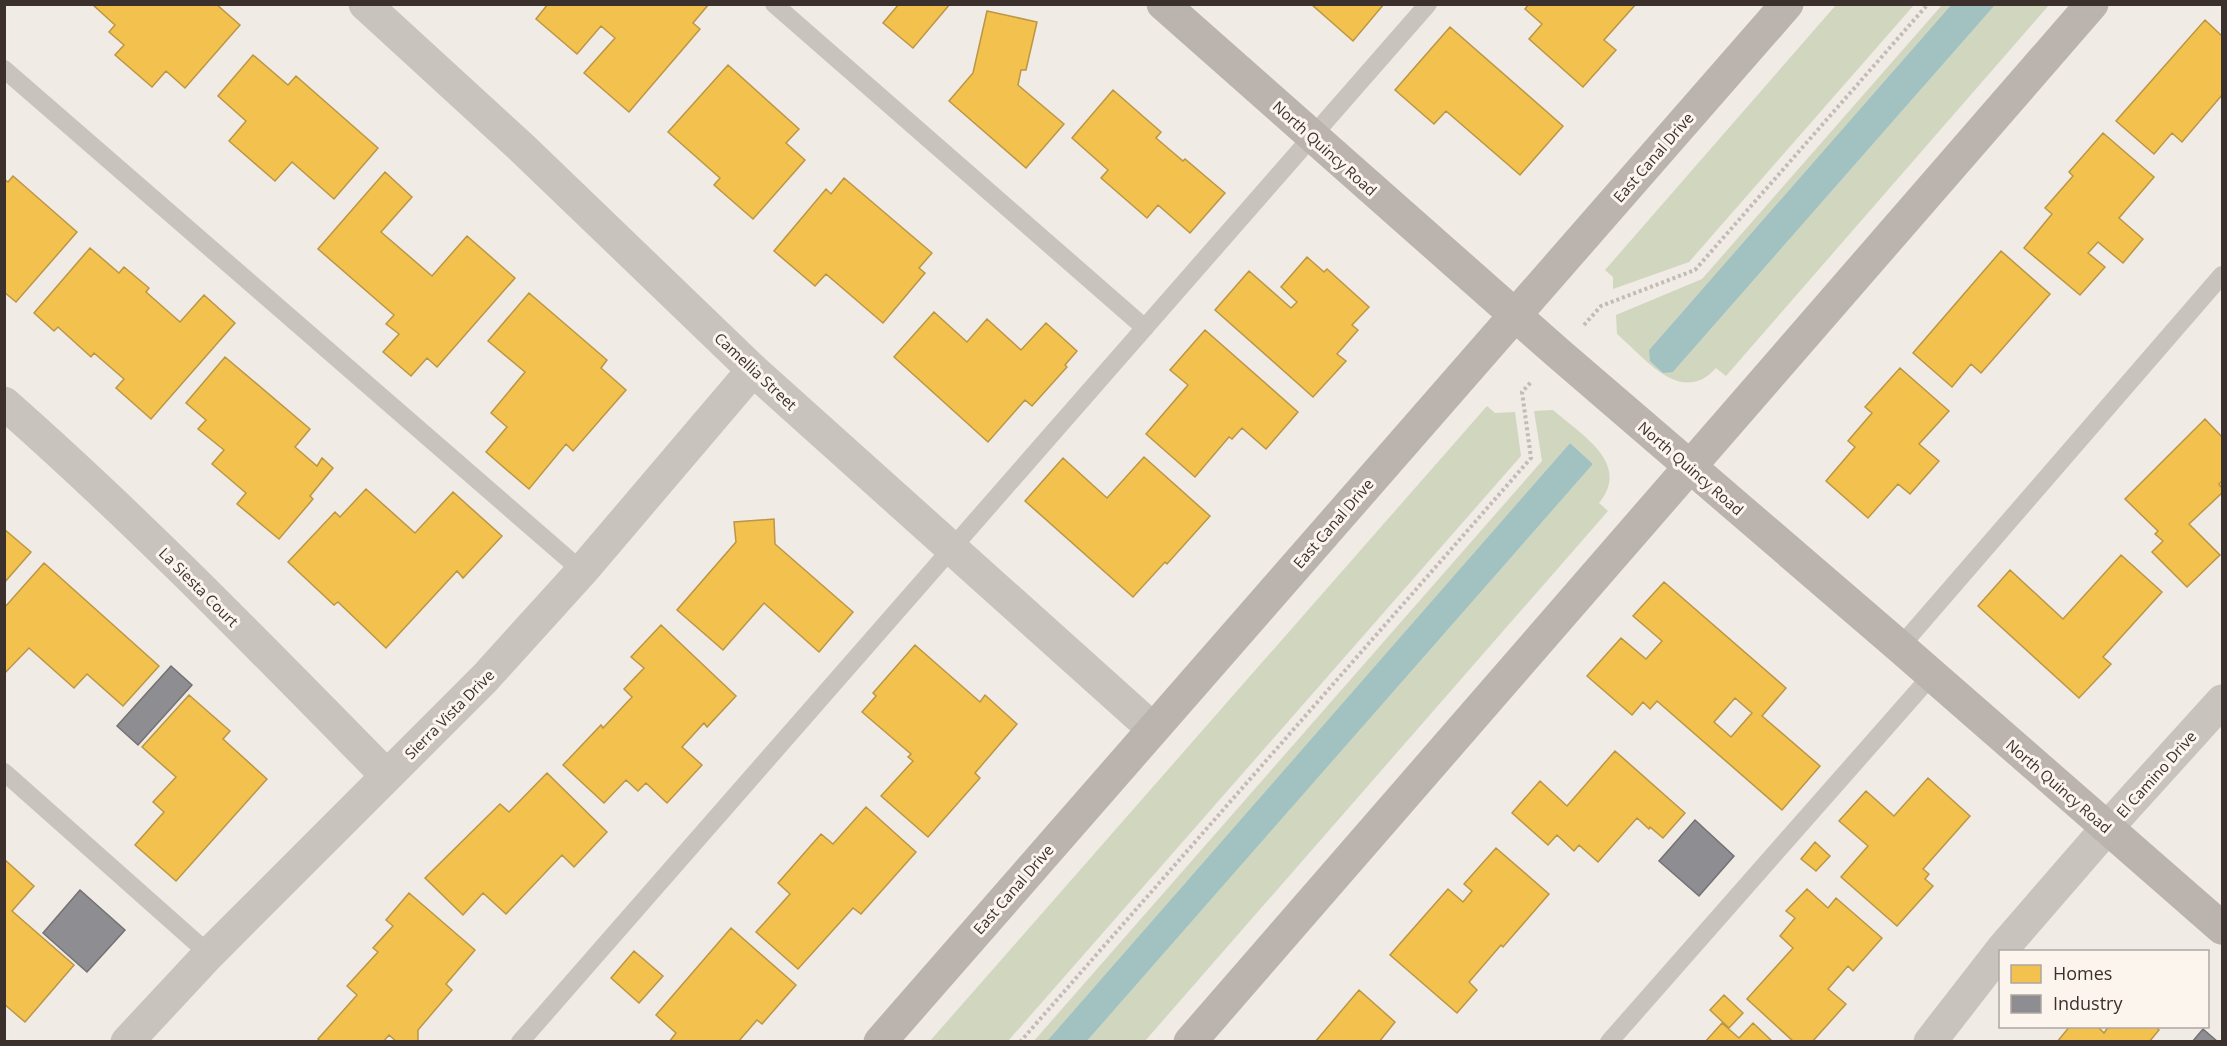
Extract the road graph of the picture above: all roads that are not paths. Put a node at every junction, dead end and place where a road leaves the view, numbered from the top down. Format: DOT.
graph roads {
  1 [pos="365,4"];
  2 [pos="774,4"];
  3 [pos="1162,4"];
  4 [pos="1428,4"];
  5 [pos="1786,4"];
  6 [pos="2092,4"];
  7 [pos="4,69"];
  8 [pos="1312,136"];
  9 [pos="2223,275"];
  10 [pos="1515,315"];
  11 [pos="1145,328"];
  12 [pos="753,370"];
  13 [pos="4,403"];
  14 [pos="1690,467"];
  15 [pos="952,548"];
  16 [pos="582,571"];
  17 [pos="1899,647"];
  18 [pos="1932,675"];
  19 [pos="2223,701"];
  20 [pos="1153,729"];
  21 [pos="4,772"];
  22 [pos="387,776"];
  23 [pos="2107,828"];
  24 [pos="2223,928"];
  25 [pos="2001,950"];
  26 [pos="1999,953"];
  27 [pos="208,954"];
  28 [pos="127,1041"];
  29 [pos="520,1041"];
  30 [pos="880,1041"];
  31 [pos="1190,1041"];
  32 [pos="1609,1041"];
  33 [pos="1930,1041"];
  1 -- 12 [label="street, Camellia Street"];
  2 -- 11 [label="lane"];
  3 -- 8 [label="main road, North Quincy Road"];
  4 -- 8 [label="lane"];
  5 -- 10 [label="main road, East Canal Drive"];
  6 -- 14 [label="main road"];
  7 -- 16 [label="lane"];
  8 -- 10 [label="main road, North Quincy Road"];
  8 -- 11 [label="lane"];
  9 -- 17 [label="lane"];
  10 -- 14 [label="main road, North Quincy Road"];
  10 -- 20 [label="main road, East Canal Drive"];
  11 -- 15 [label="lane"];
  12 -- 15 [label="street, Camellia Street"];
  12 -- 16 [label="street, Sierra Vista Drive"];
  13 -- 22 [label="street, La Siesta Court"];
  14 -- 17 [label="main road, North Quincy Road"];
  14 -- 31 [label="main road"];
  15 -- 20 [label="street, Camellia Street"];
  15 -- 29 [label="lane"];
  16 -- 22 [label="street, Sierra Vista Drive"];
  17 -- 18 [label="main road, North Quincy Road"];
  18 -- 23 [label="main road, North Quincy Road"];
  18 -- 32 [label="lane"];
  19 -- 23 [label="street, El Camino Drive"];
  20 -- 30 [label="main road, East Canal Drive"];
  21 -- 27 [label="lane"];
  22 -- 27 [label="street, Sierra Vista Drive"];
  23 -- 24 [label="main road, North Quincy Road"];
  23 -- 25 [label="street, El Camino Drive"];
  26 -- 33 [label="street, El Camino Drive"];
  27 -- 28 [label="street, Sierra Vista Drive"];
}
